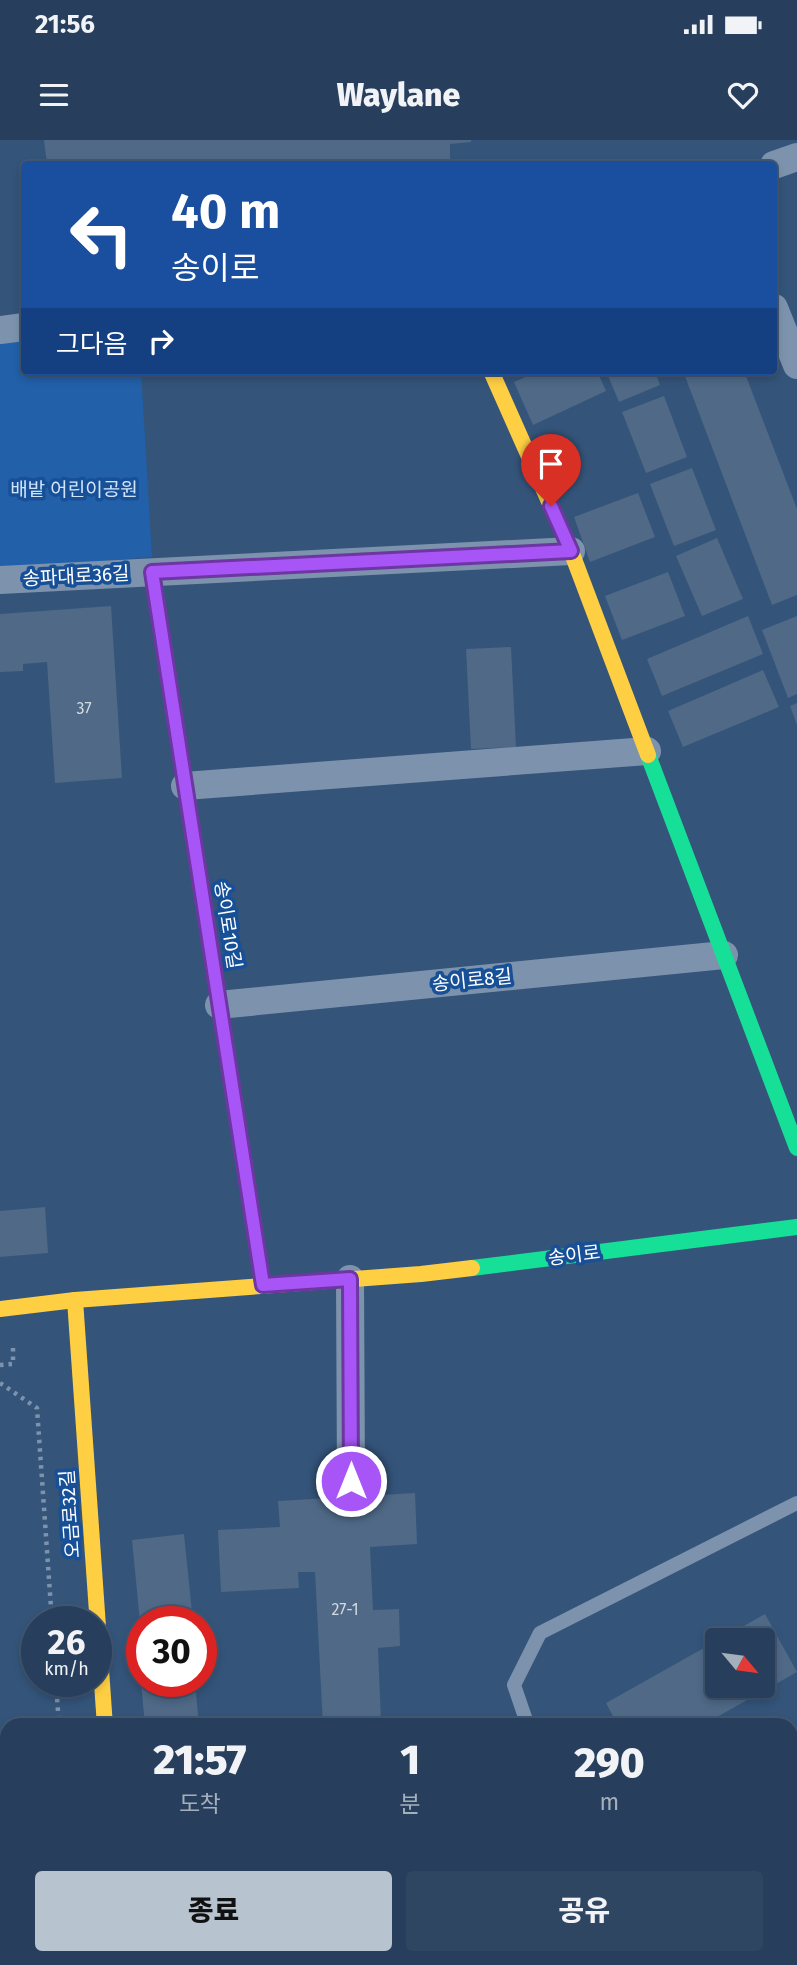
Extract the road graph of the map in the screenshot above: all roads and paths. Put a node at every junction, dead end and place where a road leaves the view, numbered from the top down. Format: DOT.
graph roads {
  1 [pos="797,156"];
  2 [pos="777,164"];
  3 [pos="777,315"];
  4 [pos="21,327"];
  5 [pos="0,330"];
  6 [pos="797,365"];
  7 [pos="493,375"];
  8 [pos="571,551"];
  9 [pos="152,572"];
  10 [pos="0,580"];
  11 [pos="647,751"];
  12 [pos="185,786"];
  13 [pos="724,955"];
  14 [pos="219,1005"];
  15 [pos="797,1148"];
  16 [pos="797,1227"];
  17 [pos="350,1279"];
  18 [pos="263,1285"];
  19 [pos="75,1300"];
  20 [pos="0,1309"];
  21 [pos="13,1364"];
  22 [pos="0,1365"];
  23 [pos="0,1382"];
  24 [pos="351,1481"];
  25 [pos="797,1503"];
  26 [pos="51,1606"];
  27 [pos="57,1697"];
  28 [pos="58,1718"];
  29 [pos="104,1718"];
  30 [pos="525,1718"];
  1 -- 2 [label="street"];
  3 -- 6 [label="street"];
  4 -- 5 [label="street"];
  7 -- 8 [label="street"];
  8 -- 9 [label="street, 송파대로36길"];
  8 -- 11 [label="street"];
  9 -- 10 [label="street, 송파대로36길"];
  9 -- 12 [label="street, 송이로10길"];
  11 -- 12 [label="street"];
  11 -- 13 [label="street"];
  12 -- 14 [label="street, 송이로10길"];
  13 -- 14 [label="street, 송이로8길"];
  13 -- 15 [label="street"];
  14 -- 18 [label="street, 송이로10길"];
  16 -- 17 [label="street, 송이로"];
  17 -- 18 [label="street, 송이로"];
  17 -- 24 [label="street"];
  18 -- 19 [label="street, 송이로"];
  19 -- 20 [label="street, 송이로"];
  19 -- 29 [label="street, 오금로32길"];
  21 -- 22 [label="path"];
  23 -- 26 [label="path"];
  25 -- 30 [label="lane"];
  27 -- 28 [label="path"];
}
